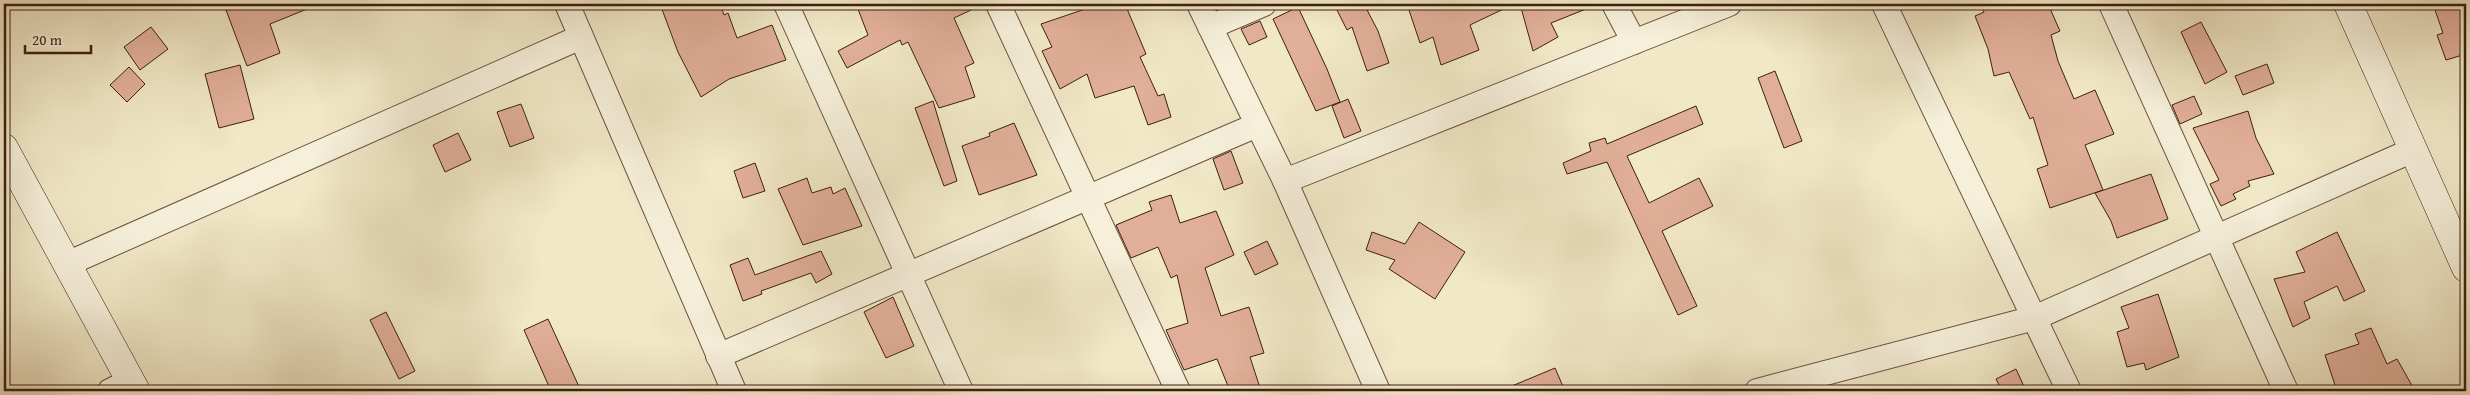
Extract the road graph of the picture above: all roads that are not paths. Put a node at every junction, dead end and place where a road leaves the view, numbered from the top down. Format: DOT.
graph roads {
  1 [pos="567,4"];
  2 [pos="786,4"];
  3 [pos="998,4"];
  4 [pos="1199,4"];
  5 [pos="1264,4"];
  6 [pos="1614,4"];
  7 [pos="1729,4"];
  8 [pos="1884,4"];
  9 [pos="2111,4"];
  10 [pos="2348,4"];
  11 [pos="1210,27"];
  12 [pos="581,37"];
  13 [pos="1634,42"];
  14 [pos="1258,125"];
  15 [pos="4,148"];
  16 [pos="2413,150"];
  17 [pos="1284,181"];
  18 [pos="1087,196"];
  19 [pos="2216,238"];
  20 [pos="2460,240"];
  21 [pos="67,264"];
  22 [pos="2466,268"];
  23 [pos="910,273"];
  24 [pos="2034,318"];
  25 [pos="718,356"];
  26 [pos="125,388"];
  27 [pos="734,391"];
  28 [pos="962,391"];
  29 [pos="1178,391"];
  30 [pos="1378,391"];
  31 [pos="1757,391"];
  32 [pos="2069,391"];
  33 [pos="2286,391"];
  1 -- 12 [label="street"];
  2 -- 23 [label="street"];
  3 -- 18 [label="street"];
  4 -- 11 [label="street"];
  5 -- 11 [label="street"];
  6 -- 13 [label="street"];
  7 -- 13 [label="street"];
  8 -- 24 [label="street"];
  9 -- 19 [label="street"];
  10 -- 16 [label="street"];
  11 -- 14 [label="street"];
  12 -- 21 [label="street"];
  12 -- 25 [label="street"];
  13 -- 17 [label="street"];
  14 -- 17 [label="street"];
  14 -- 18 [label="street"];
  15 -- 21 [label="street"];
  16 -- 19 [label="street"];
  16 -- 20 [label="street"];
  17 -- 30 [label="street"];
  18 -- 23 [label="street"];
  18 -- 29 [label="street"];
  19 -- 24 [label="street"];
  19 -- 33 [label="street"];
  20 -- 22 [label="street"];
  21 -- 26 [label="street"];
  23 -- 25 [label="street"];
  23 -- 28 [label="street"];
  24 -- 31 [label="street"];
  24 -- 32 [label="street"];
  25 -- 27 [label="street"];
}
